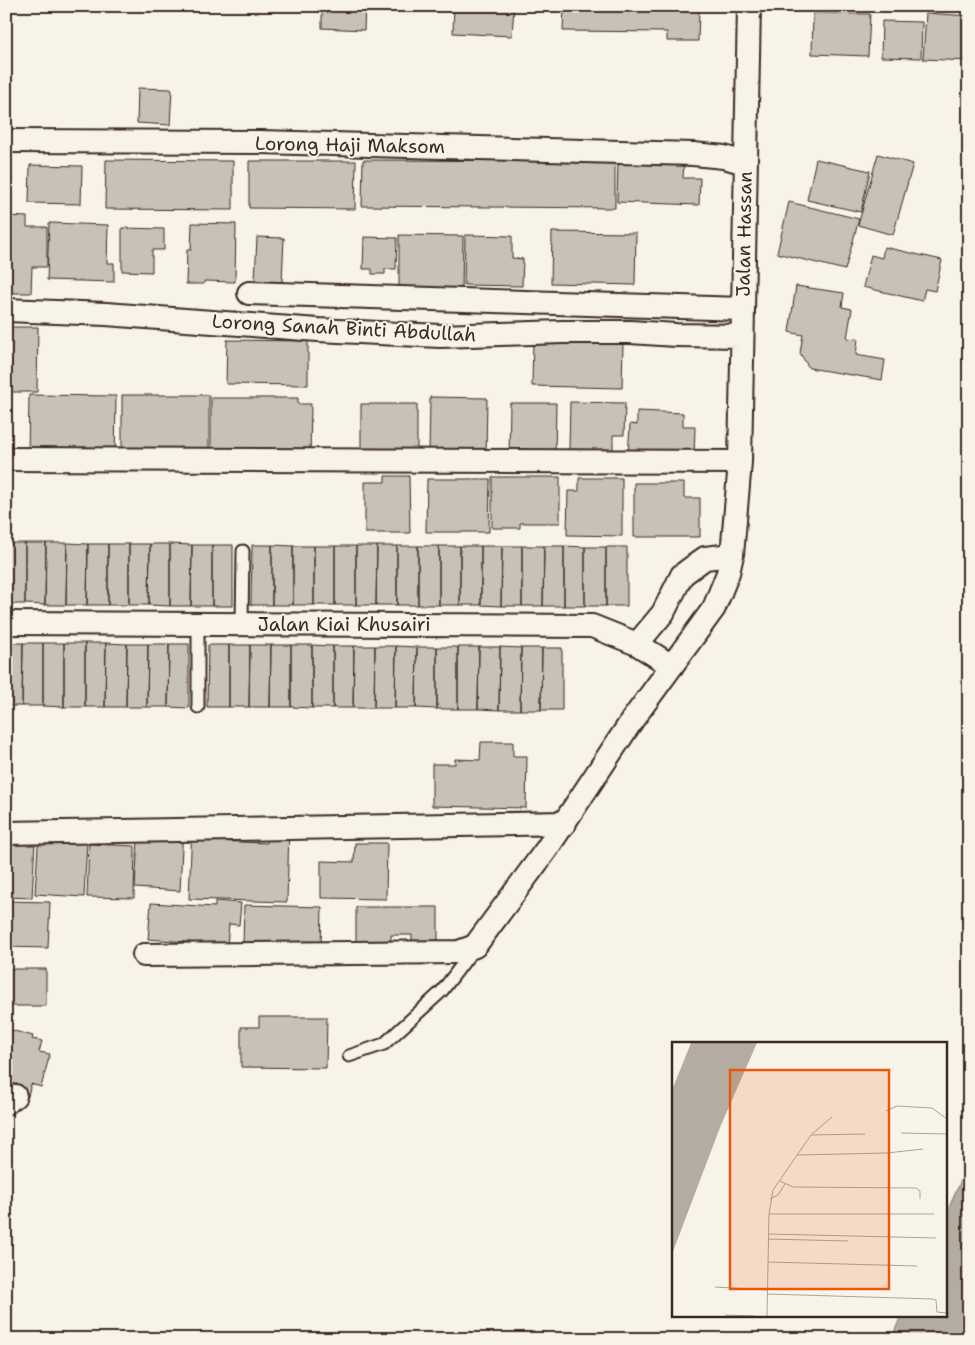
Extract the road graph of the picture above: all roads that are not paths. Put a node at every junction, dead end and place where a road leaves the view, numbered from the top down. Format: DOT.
graph roads {
  1 [pos="749,6"];
  2 [pos="6,141"];
  3 [pos="735,160"];
  4 [pos="248,293"];
  5 [pos="742,309"];
  6 [pos="6,310"];
  7 [pos="734,335"];
  8 [pos="6,459"];
  9 [pos="740,462"];
  10 [pos="243,551"];
  11 [pos="732,555"];
  12 [pos="6,623"];
  13 [pos="242,623"];
  14 [pos="198,624"];
  15 [pos="637,644"];
  16 [pos="672,666"];
  17 [pos="198,706"];
  18 [pos="566,823"];
  19 [pos="6,833"];
  20 [pos="475,946"];
  21 [pos="144,956"];
  22 [pos="349,1056"];
  1 -- 3 [label="street, Jalan Hassan"];
  2 -- 3 [label="street, Lorong Haji Maksom"];
  3 -- 5 [label="street, Jalan Hassan"];
  4 -- 5 [label="street"];
  5 -- 7 [label="street, Jalan Hassan"];
  6 -- 7 [label="street, Lorong Sanah Binti Abdullah"];
  7 -- 9 [label="street, Jalan Hassan"];
  8 -- 9 [label="street"];
  9 -- 11 [label="street, Jalan Hassan"];
  10 -- 13 [label="lane"];
  11 -- 15 [label="street"];
  11 -- 16 [label="street, Jalan Hassan"];
  12 -- 14 [label="street, Jalan Kiai Khusairi"];
  13 -- 14 [label="street, Jalan Kiai Khusairi"];
  13 -- 15 [label="street, Jalan Kiai Khusairi"];
  14 -- 17 [label="lane"];
  15 -- 16 [label="street, Jalan Kiai Khusairi"];
  16 -- 18 [label="street, Jalan Hassan"];
  18 -- 19 [label="street"];
  18 -- 20 [label="street, Jalan Hassan"];
  20 -- 21 [label="street"];
  20 -- 22 [label="lane"];
}
